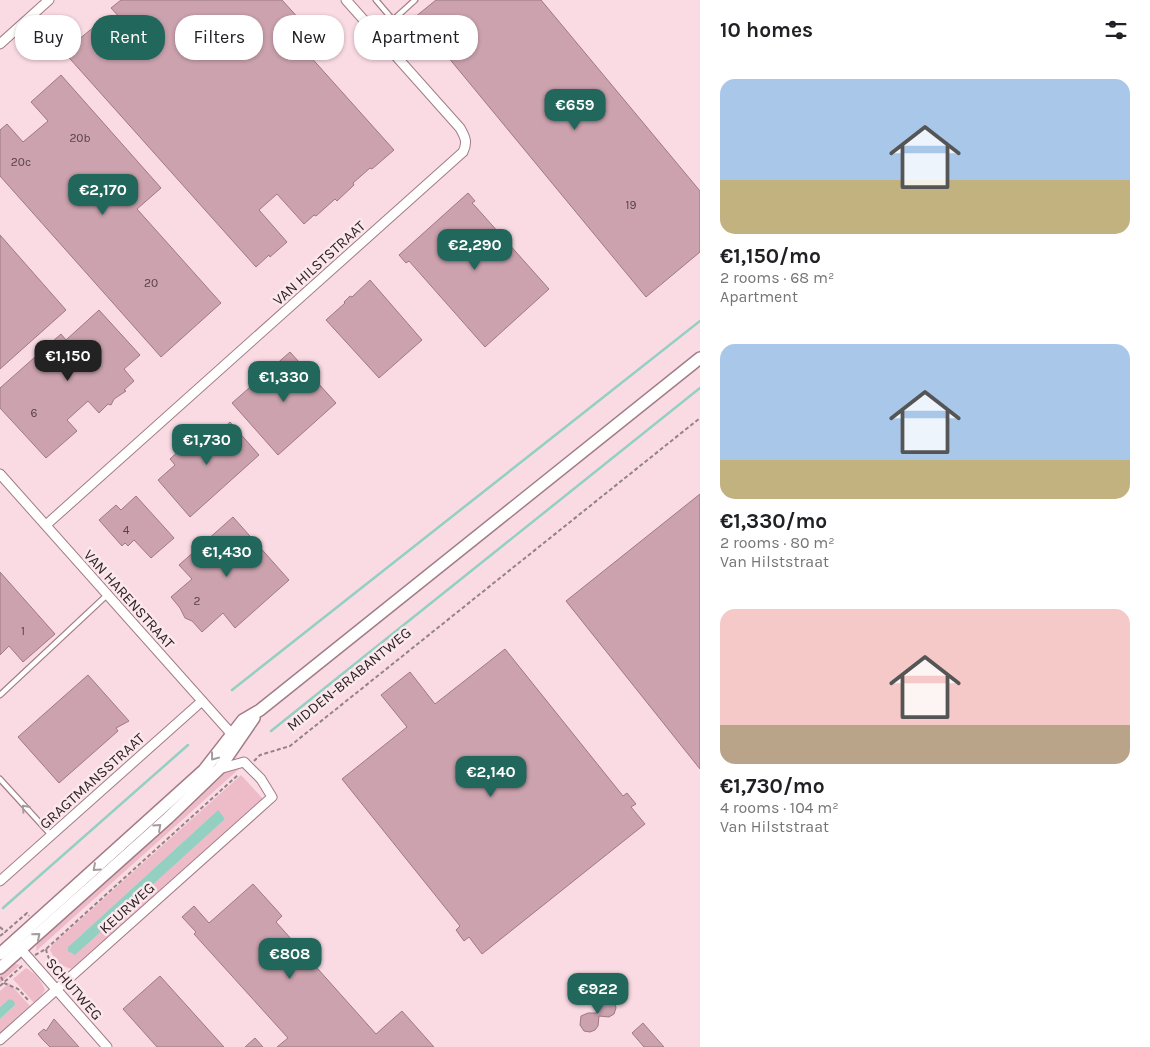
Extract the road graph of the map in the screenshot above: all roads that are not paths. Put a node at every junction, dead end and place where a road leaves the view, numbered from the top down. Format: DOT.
graph roads {
  1 [pos="49,0"];
  2 [pos="346,0"];
  3 [pos="376,0"];
  4 [pos="415,0"];
  5 [pos="0,44"];
  6 [pos="700,358"];
  7 [pos="0,474"];
  8 [pos="46,525"];
  9 [pos="107,595"];
  10 [pos="0,695"];
  11 [pos="202,702"];
  12 [pos="235,738"];
  13 [pos="219,769"];
  14 [pos="0,780"];
  15 [pos="50,835"];
  16 [pos="0,881"];
  17 [pos="18,945"];
  18 [pos="0,954"];
  19 [pos="0,968"];
  20 [pos="56,990"];
  21 [pos="0,1040"];
  22 [pos="107,1047"];
  1 -- 5 [label="street"];
  2 -- 8 [label="street, VAN HILSTSTRAAT"];
  3 -- 4 [label="lane"];
  6 -- 12 [label="street, MIDDEN-BRABANTWEG"];
  7 -- 8 [label="street, VAN HARENSTRAAT"];
  8 -- 9 [label="street, VAN HARENSTRAAT"];
  9 -- 10 [label="lane"];
  9 -- 11 [label="street, VAN HARENSTRAAT"];
  11 -- 12 [label="street, VAN HARENSTRAAT"];
  11 -- 15 [label="street, GRAGTMANSSTRAAT"];
  12 -- 13 [label="street, MIDDEN-BRABANTWEG"];
  12 -- 17 [label="street, MIDDEN-BRABANTWEG, one-way"];
  17 -- 13 [label="street, MIDDEN-BRABANTWEG, one-way"];
  13 -- 20 [label="street, KEURWEG"];
  15 -- 14 [label="lane, one-way"];
  15 -- 16 [label="street, GRAGTMANSSTRAAT"];
  17 -- 18 [label="street, MIDDEN-BRABANTWEG"];
  17 -- 19 [label="street, MIDDEN-BRABANTWEG"];
  17 -- 20 [label="street, SCHUTWEG"];
  20 -- 21 [label="street, KEURWEG"];
  20 -- 22 [label="street, SCHUTWEG"];
}
